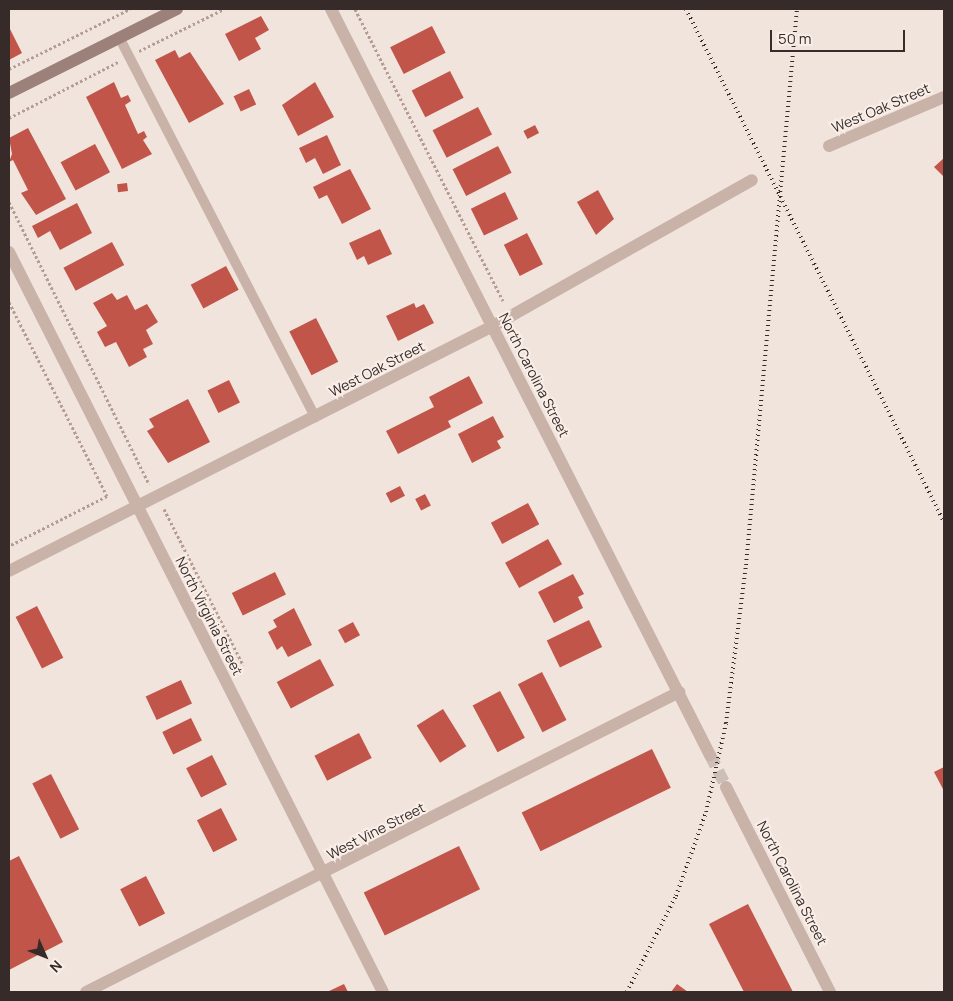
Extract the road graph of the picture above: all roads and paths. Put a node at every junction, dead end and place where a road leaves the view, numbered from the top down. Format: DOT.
graph roads {
  1 [pos="130,9"];
  2 [pos="177,9"];
  3 [pos="331,9"];
  4 [pos="355,9"];
  5 [pos="119,37"];
  6 [pos="9,69"];
  7 [pos="9,93"];
  8 [pos="944,97"];
  9 [pos="829,146"];
  10 [pos="752,180"];
  11 [pos="9,202"];
  12 [pos="9,252"];
  13 [pos="503,300"];
  14 [pos="9,302"];
  15 [pos="493,326"];
  16 [pos="315,418"];
  17 [pos="150,486"];
  18 [pos="137,508"];
  19 [pos="164,509"];
  20 [pos="9,546"];
  21 [pos="9,571"];
  22 [pos="244,665"];
  23 [pos="679,692"];
  24 [pos="710,754"];
  25 [pos="726,787"];
  26 [pos="324,874"];
  27 [pos="86,992"];
  28 [pos="383,992"];
  29 [pos="830,992"];
  1 -- 6 [label="path"];
  2 -- 5 [label="main road"];
  3 -- 15 [label="street, North Carolina Street"];
  4 -- 13 [label="path"];
  5 -- 7 [label="main road"];
  5 -- 16 [label="lane"];
  8 -- 9 [label="street, West Oak Street"];
  10 -- 15 [label="street, West Oak Street"];
  11 -- 17 [label="path"];
  12 -- 18 [label="street, North Virginia Street"];
  14 -- 20 [label="path"];
  15 -- 16 [label="street, West Oak Street"];
  15 -- 23 [label="street, North Carolina Street"];
  16 -- 18 [label="street, West Oak Street"];
  18 -- 21 [label="street, West Oak Street"];
  18 -- 26 [label="street, North Virginia Street"];
  19 -- 22 [label="path"];
  23 -- 24 [label="street, North Carolina Street"];
  23 -- 26 [label="street, West Vine Street"];
  25 -- 29 [label="street, North Carolina Street"];
  26 -- 27 [label="street, West Vine Street"];
  26 -- 28 [label="street, North Virginia Street"];
}
